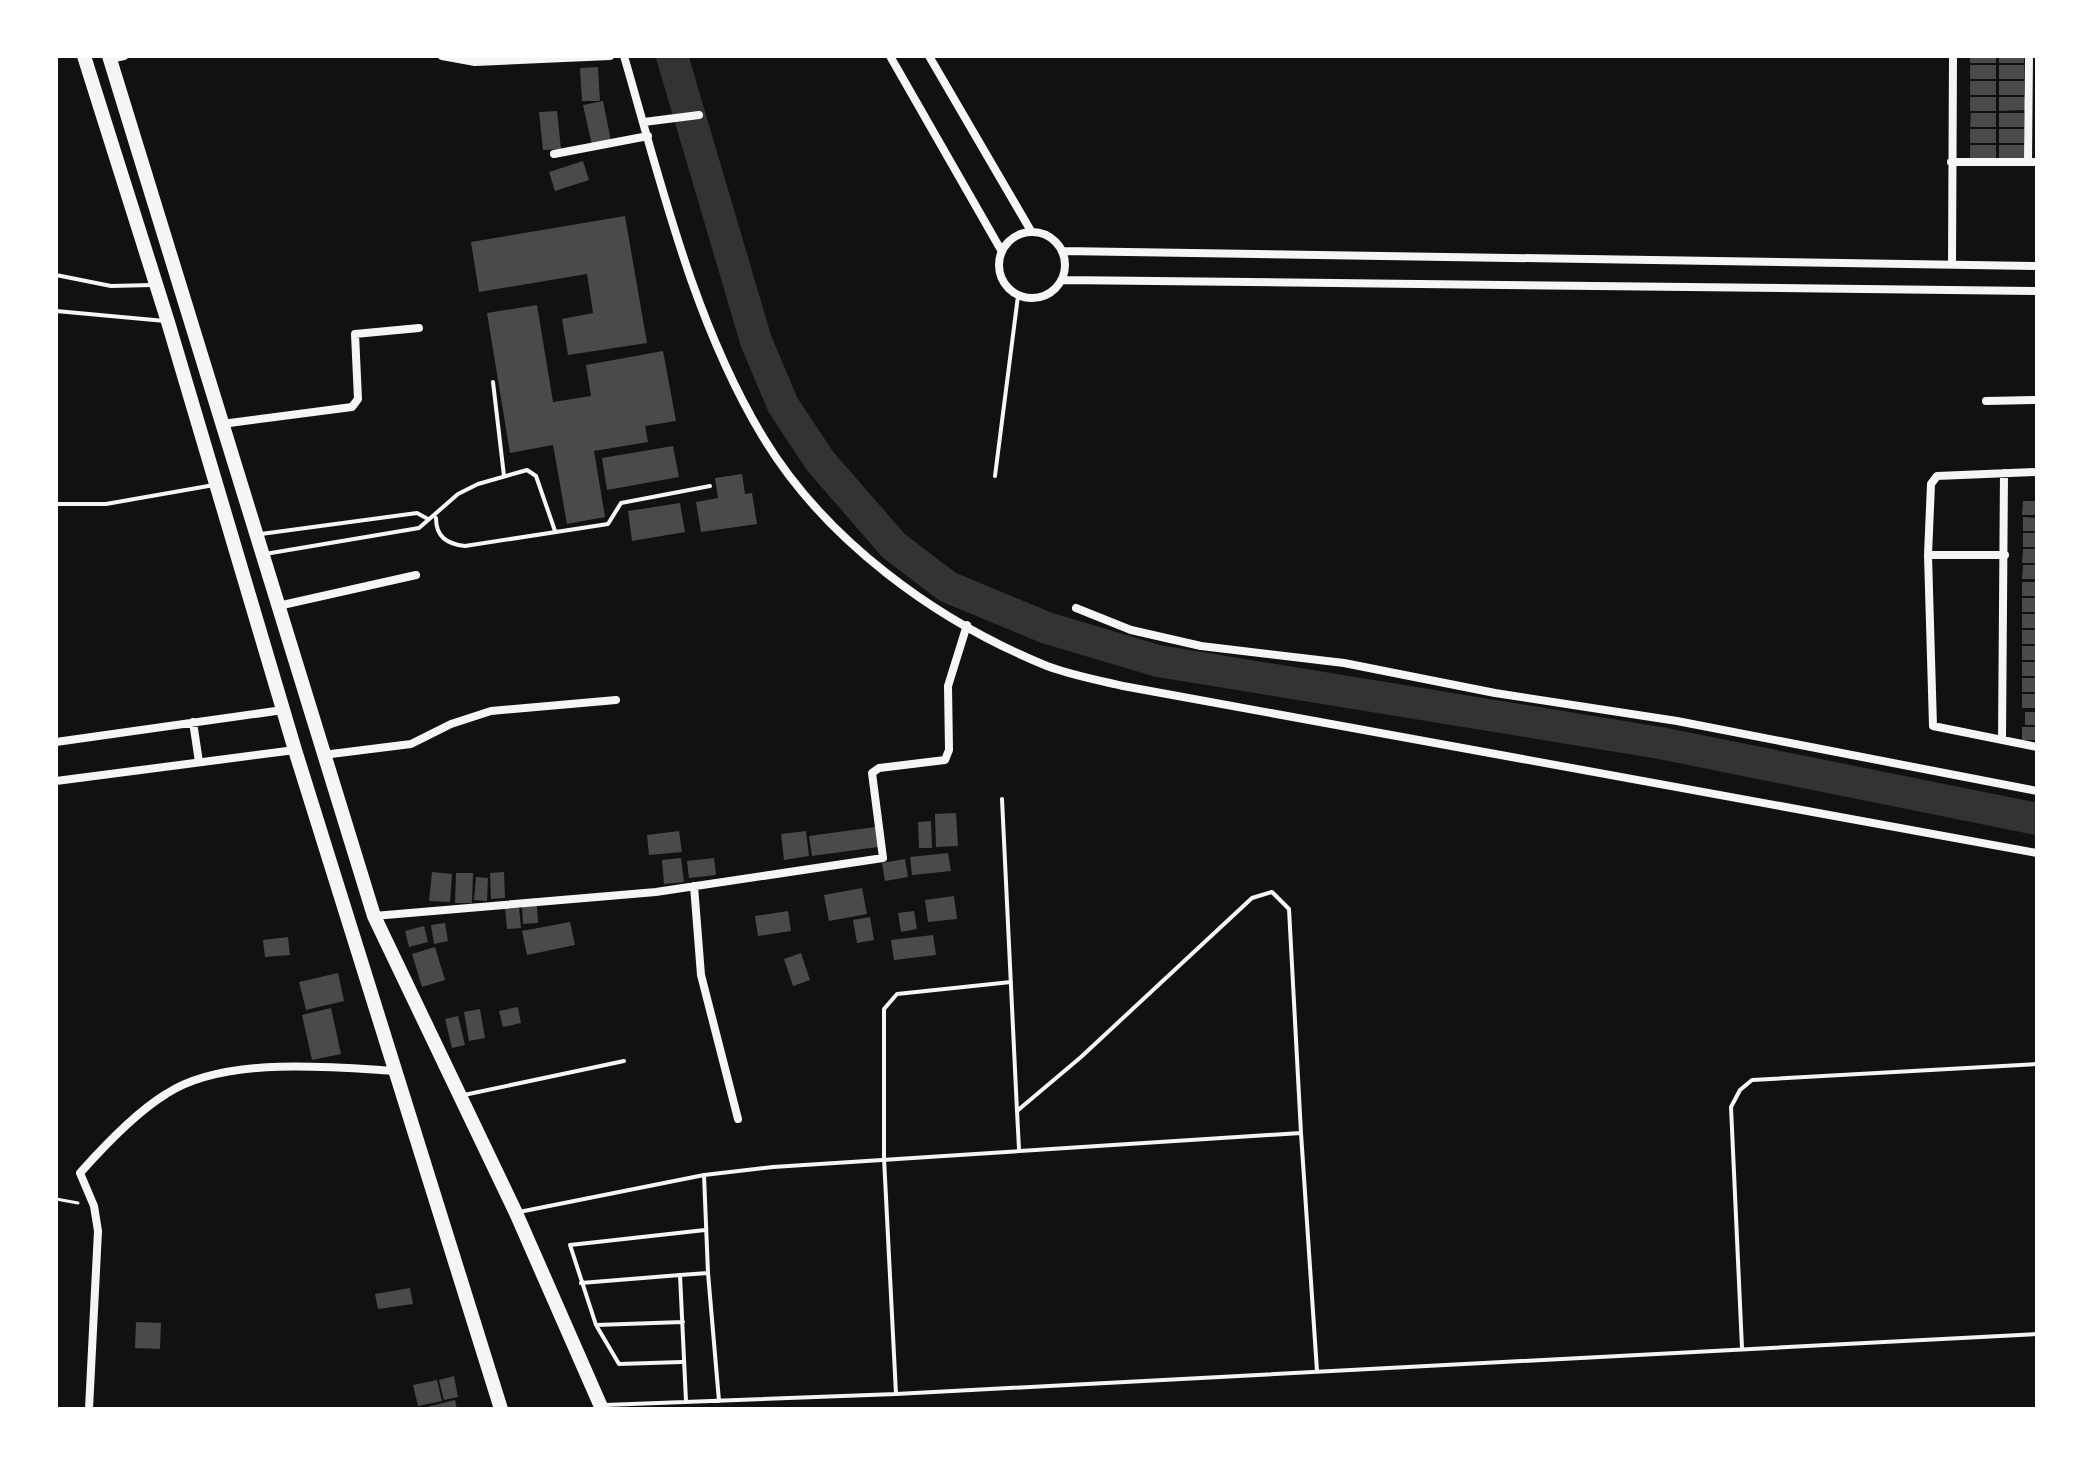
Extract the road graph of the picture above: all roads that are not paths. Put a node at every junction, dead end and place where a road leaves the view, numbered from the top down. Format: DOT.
graph roads {
  1 [pos="84,56"];
  2 [pos="442,56"];
  3 [pos="610,56"];
  4 [pos="624,56"];
  5 [pos="890,56"];
  6 [pos="929,56"];
  7 [pos="1953,56"];
  8 [pos="2029,56"];
  9 [pos="114,57"];
  10 [pos="698,116"];
  11 [pos="644,122"];
  12 [pos="648,136"];
  13 [pos="554,154"];
  14 [pos="1951,162"];
  15 [pos="2032,162"];
  16 [pos="1031,231"];
  17 [pos="1001,250"];
  18 [pos="1063,251"];
  19 [pos="1952,264"];
  20 [pos="2037,266"];
  21 [pos="56,275"];
  22 [pos="1062,280"];
  23 [pos="156,285"];
  24 [pos="2037,291"];
  25 [pos="1018,296"];
  26 [pos="184,300"];
  27 [pos="163,306"];
  28 [pos="56,311"];
  29 [pos="168,322"];
  30 [pos="419,328"];
  31 [pos="493,382"];
  32 [pos="2037,400"];
  33 [pos="1986,401"];
  34 [pos="222,424"];
  35 [pos="2037,472"];
  36 [pos="2004,473"];
  37 [pos="504,476"];
  38 [pos="995,476"];
  39 [pos="216,485"];
  40 [pos="710,486"];
  41 [pos="56,504"];
  42 [pos="436,518"];
  43 [pos="428,519"];
  44 [pos="555,531"];
  45 [pos="255,535"];
  46 [pos="261,555"];
  47 [pos="1928,555"];
  48 [pos="2005,555"];
  49 [pos="416,575"];
  50 [pos="277,606"];
  51 [pos="1076,608"];
  52 [pos="967,625"];
  53 [pos="616,700"];
  54 [pos="283,710"];
  55 [pos="193,722"];
  56 [pos="2002,740"];
  57 [pos="56,742"];
  58 [pos="2037,747"];
  59 [pos="295,750"];
  60 [pos="323,755"];
  61 [pos="199,762"];
  62 [pos="56,781"];
  63 [pos="2037,791"];
  64 [pos="1002,799"];
  65 [pos="2037,853"];
  66 [pos="694,886"];
  67 [pos="374,916"];
  68 [pos="1011,982"];
  69 [pos="624,1061"];
  70 [pos="2037,1064"];
  71 [pos="396,1071"];
  72 [pos="458,1096"];
  73 [pos="1017,1111"];
  74 [pos="738,1119"];
  75 [pos="1301,1133"];
  76 [pos="1019,1149"];
  77 [pos="884,1158"];
  78 [pos="704,1175"];
  79 [pos="516,1213"];
  80 [pos="705,1230"];
  81 [pos="708,1273"];
  82 [pos="680,1275"];
  83 [pos="581,1283"];
  84 [pos="683,1322"];
  85 [pos="596,1325"];
  86 [pos="2037,1334"];
  87 [pos="1742,1349"];
  88 [pos="682,1362"];
  89 [pos="1317,1371"];
  90 [pos="896,1394"];
  91 [pos="719,1401"];
  92 [pos="686,1402"];
  93 [pos="601,1407"];
  94 [pos="89,1409"];
  95 [pos="501,1409"];
  1 -- 23 [label="highway"];
  2 -- 3 [label="street"];
  4 -- 11 [label="street"];
  5 -- 17 [label="street"];
  6 -- 16 [label="street"];
  7 -- 14 [label="street"];
  8 -- 15 [label="street"];
  9 -- 26 [label="highway"];
  10 -- 11 [label="street"];
  11 -- 12 [label="street"];
  12 -- 13 [label="street"];
  12 -- 52 [label="street"];
  14 -- 15 [label="street"];
  14 -- 19 [label="street"];
  16 -- 17 [label="street"];
  16 -- 18 [label="street"];
  17 -- 25 [label="street"];
  18 -- 19 [label="street"];
  18 -- 22 [label="street"];
  19 -- 20 [label="street"];
  21 -- 23 [label="lane"];
  22 -- 24 [label="street"];
  22 -- 25 [label="street"];
  23 -- 27 [label="highway"];
  25 -- 38 [label="lane"];
  26 -- 27 [label="highway"];
  26 -- 34 [label="highway"];
  27 -- 29 [label="highway"];
  28 -- 29 [label="lane"];
  29 -- 39 [label="highway"];
  30 -- 34 [label="street"];
  31 -- 37 [label="lane"];
  32 -- 33 [label="street"];
  34 -- 45 [label="highway"];
  35 -- 36 [label="street"];
  36 -- 47 [label="street"];
  36 -- 48 [label="street"];
  37 -- 42 [label="lane"];
  37 -- 44 [label="lane"];
  39 -- 41 [label="lane"];
  39 -- 54 [label="highway"];
  40 -- 44 [label="lane"];
  42 -- 43 [label="lane"];
  42 -- 44 [label="lane"];
  43 -- 45 [label="lane"];
  43 -- 46 [label="lane"];
  45 -- 46 [label="highway"];
  46 -- 50 [label="highway"];
  47 -- 48 [label="street"];
  47 -- 56 [label="street"];
  48 -- 56 [label="street"];
  49 -- 50 [label="street"];
  50 -- 60 [label="highway"];
  51 -- 63 [label="street"];
  52 -- 65 [label="street"];
  52 -- 66 [label="street"];
  53 -- 60 [label="street"];
  54 -- 55 [label="street"];
  54 -- 59 [label="highway"];
  55 -- 57 [label="street"];
  55 -- 61 [label="street"];
  56 -- 58 [label="street"];
  59 -- 61 [label="street"];
  59 -- 71 [label="highway"];
  60 -- 67 [label="highway"];
  61 -- 62 [label="street"];
  64 -- 68 [label="lane"];
  66 -- 67 [label="street"];
  66 -- 74 [label="street"];
  67 -- 72 [label="highway"];
  68 -- 73 [label="lane"];
  68 -- 77 [label="lane"];
  69 -- 72 [label="lane"];
  70 -- 87 [label="lane"];
  71 -- 94 [label="street"];
  71 -- 95 [label="highway"];
  72 -- 79 [label="highway"];
  73 -- 75 [label="lane"];
  73 -- 76 [label="lane"];
  75 -- 76 [label="lane"];
  75 -- 89 [label="lane"];
  76 -- 77 [label="lane"];
  77 -- 78 [label="lane"];
  77 -- 90 [label="lane"];
  78 -- 79 [label="lane"];
  78 -- 80 [label="lane"];
  79 -- 93 [label="highway"];
  80 -- 81 [label="lane"];
  80 -- 83 [label="lane"];
  81 -- 82 [label="lane"];
  81 -- 91 [label="lane"];
  82 -- 83 [label="lane"];
  82 -- 84 [label="lane"];
  83 -- 85 [label="lane"];
  84 -- 85 [label="lane"];
  84 -- 88 [label="lane"];
  85 -- 88 [label="lane"];
  86 -- 87 [label="lane"];
  87 -- 89 [label="lane"];
  88 -- 92 [label="lane"];
  89 -- 90 [label="lane"];
  90 -- 91 [label="lane"];
  91 -- 92 [label="lane"];
  92 -- 93 [label="lane"];
}
